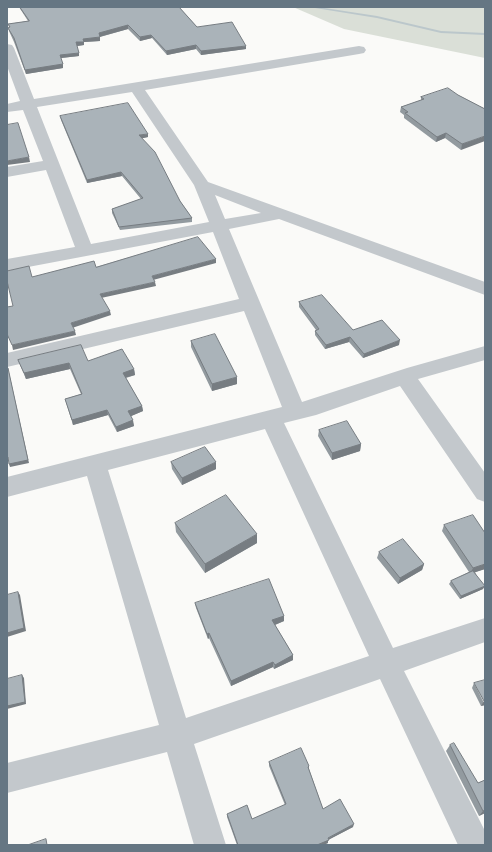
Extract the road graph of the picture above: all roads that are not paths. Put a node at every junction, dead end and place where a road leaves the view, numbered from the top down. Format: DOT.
graph roads {
  1 [pos="7,48"];
  2 [pos="359,50"];
  3 [pos="136,87"];
  4 [pos="29,104"];
  5 [pos="7,108"];
  6 [pos="52,164"];
  7 [pos="7,172"];
  8 [pos="202,185"];
  9 [pos="281,214"];
  10 [pos="219,226"];
  11 [pos="86,250"];
  12 [pos="7,265"];
  13 [pos="485,289"];
  14 [pos="251,303"];
  15 [pos="485,353"];
  16 [pos="7,360"];
  17 [pos="405,376"];
  18 [pos="283,415"];
  19 [pos="95,464"];
  20 [pos="7,487"];
  21 [pos="485,492"];
  22 [pos="485,630"];
  23 [pos="386,663"];
  24 [pos="177,735"];
  25 [pos="7,778"];
  26 [pos="210,845"];
  27 [pos="475,845"];
  1 -- 4 [label="street"];
  2 -- 3 [label="street"];
  3 -- 4 [label="street"];
  3 -- 8 [label="street"];
  4 -- 5 [label="street"];
  4 -- 6 [label="street"];
  6 -- 7 [label="street"];
  6 -- 11 [label="street"];
  8 -- 9 [label="street"];
  8 -- 10 [label="street"];
  9 -- 10 [label="street"];
  9 -- 13 [label="street"];
  10 -- 11 [label="street"];
  10 -- 14 [label="street"];
  11 -- 12 [label="street"];
  14 -- 16 [label="street"];
  14 -- 18 [label="street"];
  15 -- 17 [label="street"];
  17 -- 18 [label="street"];
  17 -- 21 [label="street"];
  18 -- 19 [label="street"];
  18 -- 23 [label="street"];
  19 -- 20 [label="street"];
  19 -- 24 [label="street"];
  22 -- 23 [label="street"];
  23 -- 24 [label="street"];
  23 -- 27 [label="street"];
  24 -- 25 [label="street"];
  24 -- 26 [label="street"];
}
